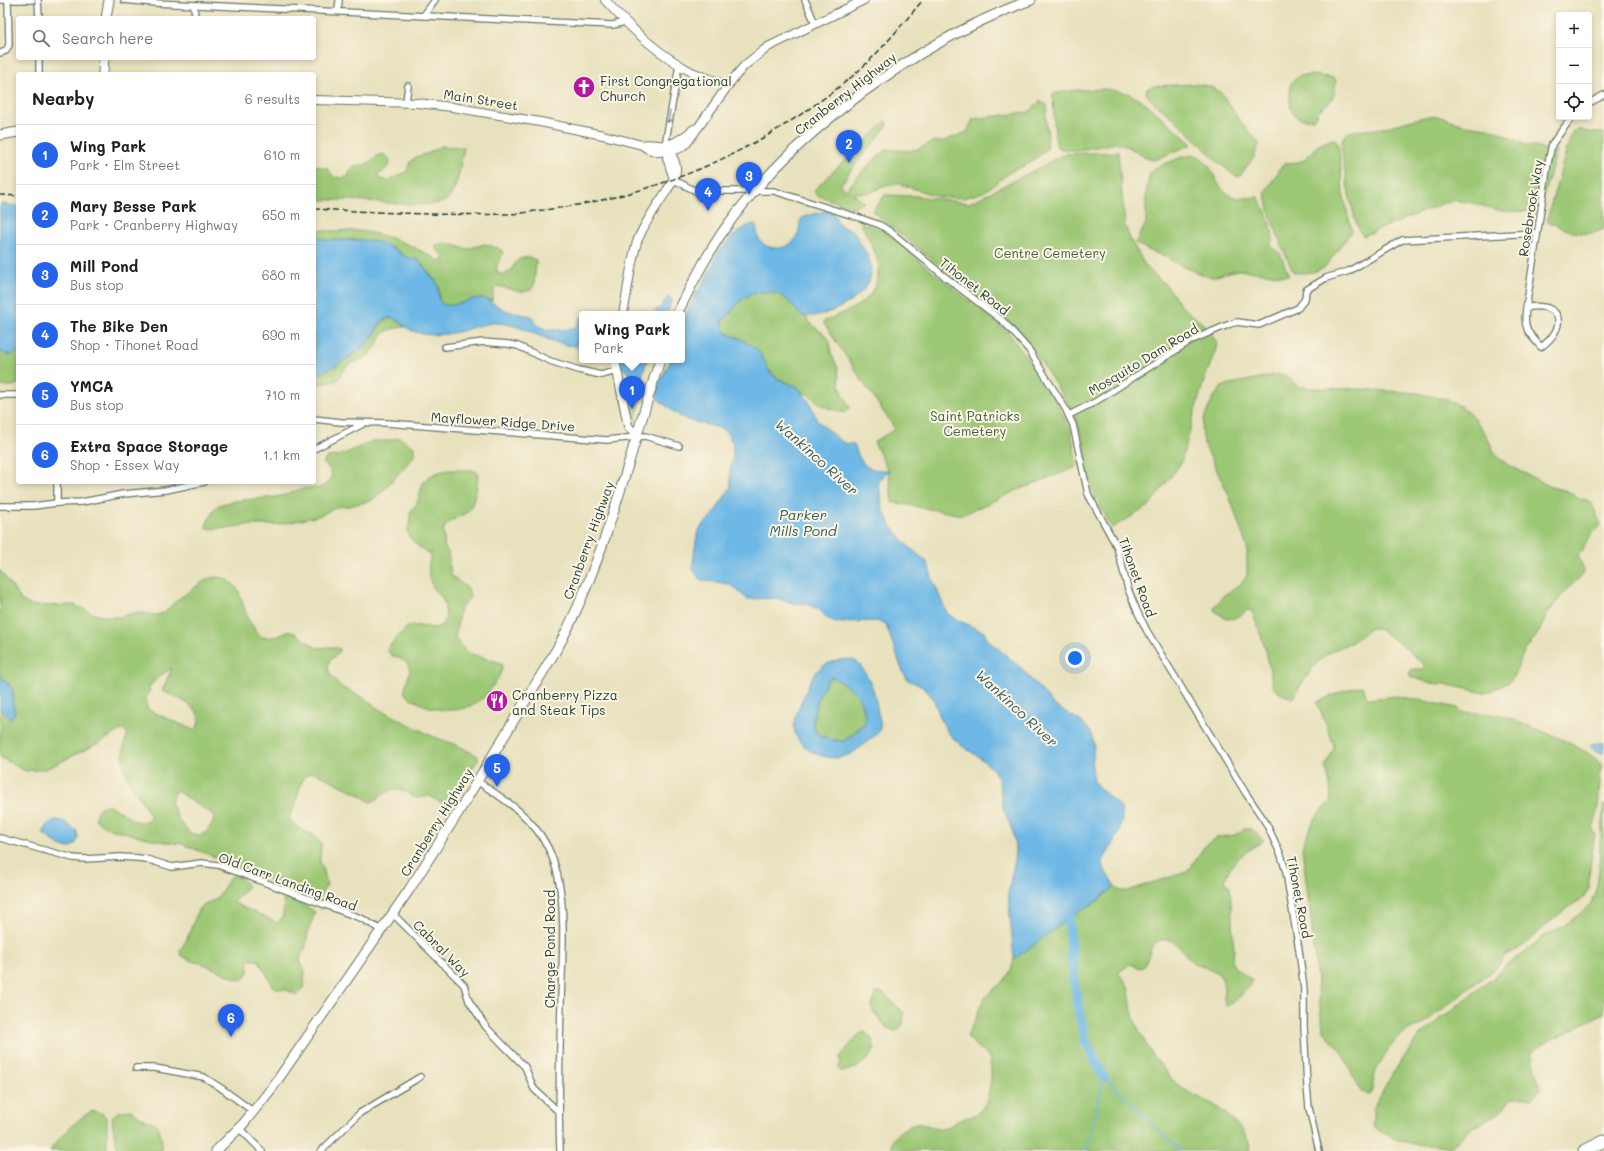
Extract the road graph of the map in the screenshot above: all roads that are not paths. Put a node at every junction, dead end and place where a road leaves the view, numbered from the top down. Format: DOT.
graph roads {
  1 [pos="0,0"];
  2 [pos="8,0"];
  3 [pos="32,0"];
  4 [pos="38,0"];
  5 [pos="109,0"];
  6 [pos="124,0"];
  7 [pos="256,0"];
  8 [pos="339,0"];
  9 [pos="435,0"];
  10 [pos="605,0"];
  11 [pos="804,0"];
  12 [pos="864,0"];
  13 [pos="1031,0"];
  14 [pos="194,4"];
  15 [pos="255,7"];
  16 [pos="338,11"];
  17 [pos="424,15"];
  18 [pos="39,16"];
  19 [pos="106,16"];
  20 [pos="195,16"];
  21 [pos="625,22"];
  22 [pos="815,23"];
  23 [pos="0,53"];
  24 [pos="39,60"];
  25 [pos="104,60"];
  26 [pos="679,65"];
  27 [pos="39,72"];
  28 [pos="103,72"];
  29 [pos="408,86"];
  30 [pos="727,86"];
  31 [pos="1604,95"];
  32 [pos="316,100"];
  33 [pos="1592,101"];
  34 [pos="406,102"];
  35 [pos="1570,120"];
  36 [pos="16,132"];
  37 [pos="0,135"];
  38 [pos="669,150"];
  39 [pos="674,180"];
  40 [pos="755,191"];
  41 [pos="1537,233"];
  42 [pos="1526,309"];
  43 [pos="624,311"];
  44 [pos="679,311"];
  45 [pos="445,347"];
  46 [pos="616,363"];
  47 [pos="659,363"];
  48 [pos="617,371"];
  49 [pos="0,395"];
  50 [pos="16,395"];
  51 [pos="1069,415"];
  52 [pos="316,419"];
  53 [pos="368,423"];
  54 [pos="636,436"];
  55 [pos="679,446"];
  56 [pos="316,448"];
  57 [pos="57,484"];
  58 [pos="194,484"];
  59 [pos="57,503"];
  60 [pos="0,506"];
  61 [pos="477,781"];
  62 [pos="0,838"];
  63 [pos="393,914"];
  64 [pos="381,930"];
  65 [pos="136,1068"];
  66 [pos="420,1077"];
  67 [pos="254,1112"];
  68 [pos="559,1112"];
  69 [pos="239,1128"];
  70 [pos="1604,1141"];
  71 [pos="216,1151"];
  72 [pos="262,1151"];
  73 [pos="321,1151"];
  74 [pos="560,1151"];
  75 [pos="1319,1151"];
  76 [pos="1584,1151"];
  1 -- 2 [label="street"];
  2 -- 3 [label="street"];
  2 -- 23 [label="street"];
  4 -- 18 [label="street"];
  5 -- 19 [label="main road"];
  6 -- 14 [label="street"];
  7 -- 15 [label="street"];
  8 -- 16 [label="street"];
  9 -- 17 [label="street"];
  10 -- 21 [label="main road"];
  11 -- 22 [label="street"];
  12 -- 22 [label="main road"];
  13 -- 40 [label="main road, Cranberry Highway"];
  14 -- 15 [label="street"];
  14 -- 20 [label="street"];
  15 -- 16 [label="street"];
  16 -- 17 [label="street"];
  17 -- 21 [label="street"];
  21 -- 26 [label="main road"];
  22 -- 30 [label="main road"];
  24 -- 27 [label="street"];
  25 -- 28 [label="main road"];
  26 -- 30 [label="main road"];
  26 -- 38 [label="street, one-way"];
  29 -- 34 [label="street"];
  30 -- 38 [label="main road"];
  31 -- 33 [label="street"];
  32 -- 34 [label="main road, Main Street"];
  34 -- 38 [label="main road, Main Street"];
  35 -- 41 [label="street, Rosebrook Way"];
  36 -- 37 [label="main road"];
  38 -- 39 [label="main road"];
  39 -- 40 [label="street, Tihonet Road"];
  39 -- 43 [label="main road"];
  40 -- 44 [label="main road, Cranberry Highway"];
  40 -- 51 [label="street, Tihonet Road"];
  41 -- 42 [label="street, Rosebrook Way"];
  41 -- 51 [label="street, Mosquito Dam Road"];
  42 -- 42 [label="street, Rosebrook Way"];
  45 -- 48 [label="street"];
  46 -- 48 [label="main road"];
  47 -- 54 [label="main road, Cranberry Highway"];
  48 -- 54 [label="main road"];
  49 -- 50 [label="street"];
  51 -- 75 [label="street, Tihonet Road"];
  52 -- 53 [label="street, Mayflower Ridge Drive"];
  53 -- 54 [label="street, Mayflower Ridge Drive"];
  53 -- 56 [label="street, Mayflower Ridge Drive"];
  54 -- 55 [label="street, Mayflower Ridge Drive"];
  54 -- 61 [label="main road, Cranberry Highway"];
  57 -- 59 [label="street"];
  58 -- 59 [label="street"];
  59 -- 60 [label="street"];
  61 -- 63 [label="main road, Cranberry Highway"];
  61 -- 68 [label="street, Charge Pond Road"];
  62 -- 64 [label="street, Old Carr Landing Road"];
  63 -- 64 [label="main road, Cranberry Highway"];
  63 -- 68 [label="street, Cabral Way"];
  64 -- 67 [label="main road, Cranberry Highway"];
  65 -- 67 [label="street"];
  66 -- 73 [label="street"];
  67 -- 69 [label="main road, Cranberry Highway"];
  68 -- 74 [label="street, Charge Pond Road"];
  69 -- 71 [label="main road, Cranberry Highway"];
  69 -- 72 [label="street"];
  70 -- 76 [label="highway"];
}
